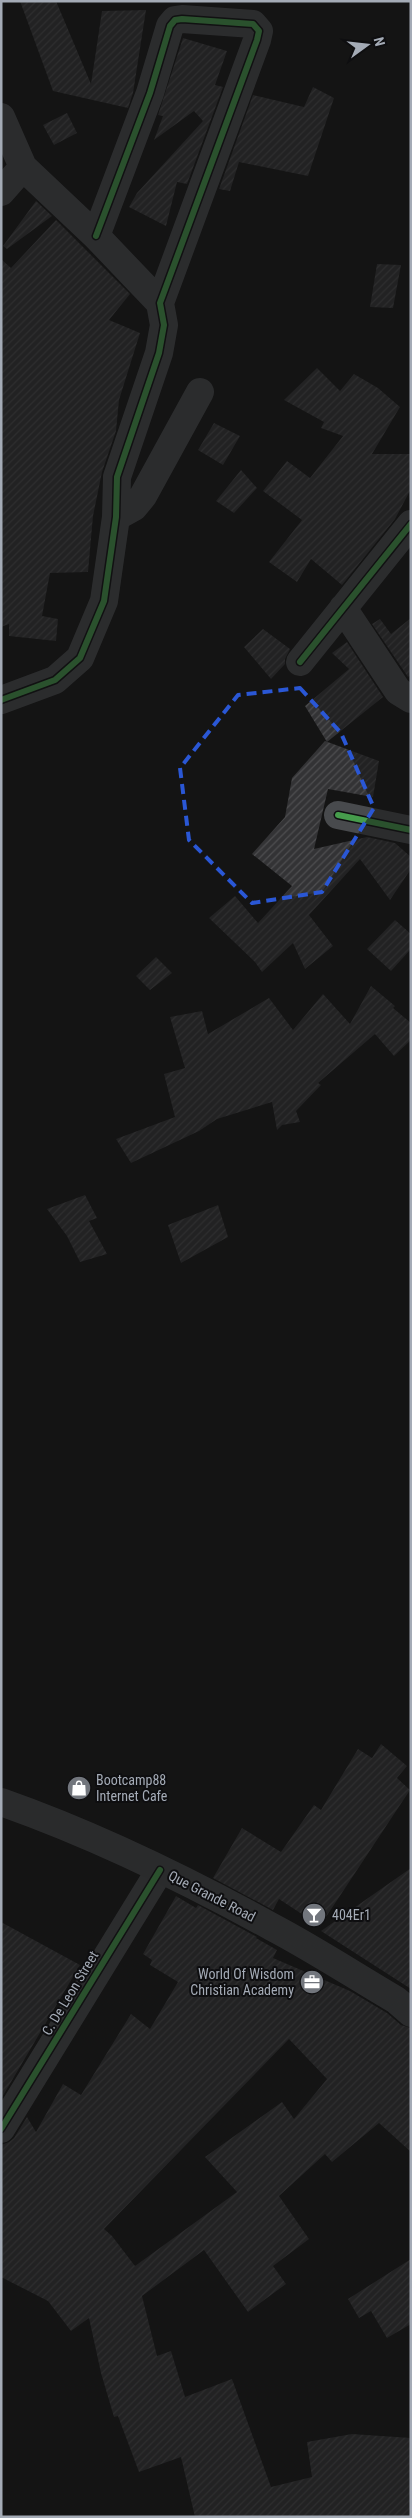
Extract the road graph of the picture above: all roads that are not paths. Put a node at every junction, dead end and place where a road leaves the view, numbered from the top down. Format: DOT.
graph roads {
  1 [pos="1,117"];
  2 [pos="12,165"];
  3 [pos="1,192"];
  4 [pos="96,236"];
  5 [pos="160,303"];
  6 [pos="200,392"];
  7 [pos="116,517"];
  8 [pos="411,524"];
  9 [pos="344,608"];
  10 [pos="300,662"];
  11 [pos="411,699"];
  12 [pos="1,700"];
  13 [pos="338,815"];
  14 [pos="411,830"];
  15 [pos="1,1802"];
  16 [pos="160,1870"];
  17 [pos="411,2013"];
  18 [pos="1,2129"];
  1 -- 2 [label="street"];
  2 -- 3 [label="street"];
  2 -- 4 [label="street"];
  4 -- 5 [label="street"];
  4 -- 5 [label="street"];
  5 -- 7 [label="street"];
  6 -- 7 [label="street"];
  7 -- 12 [label="street"];
  8 -- 9 [label="street"];
  9 -- 10 [label="street"];
  9 -- 11 [label="street"];
  13 -- 14 [label="street"];
  15 -- 16 [label="main road, Que Grande Road"];
  16 -- 17 [label="main road, Que Grande Road"];
  16 -- 18 [label="street, C. De Leon Street"];
}
